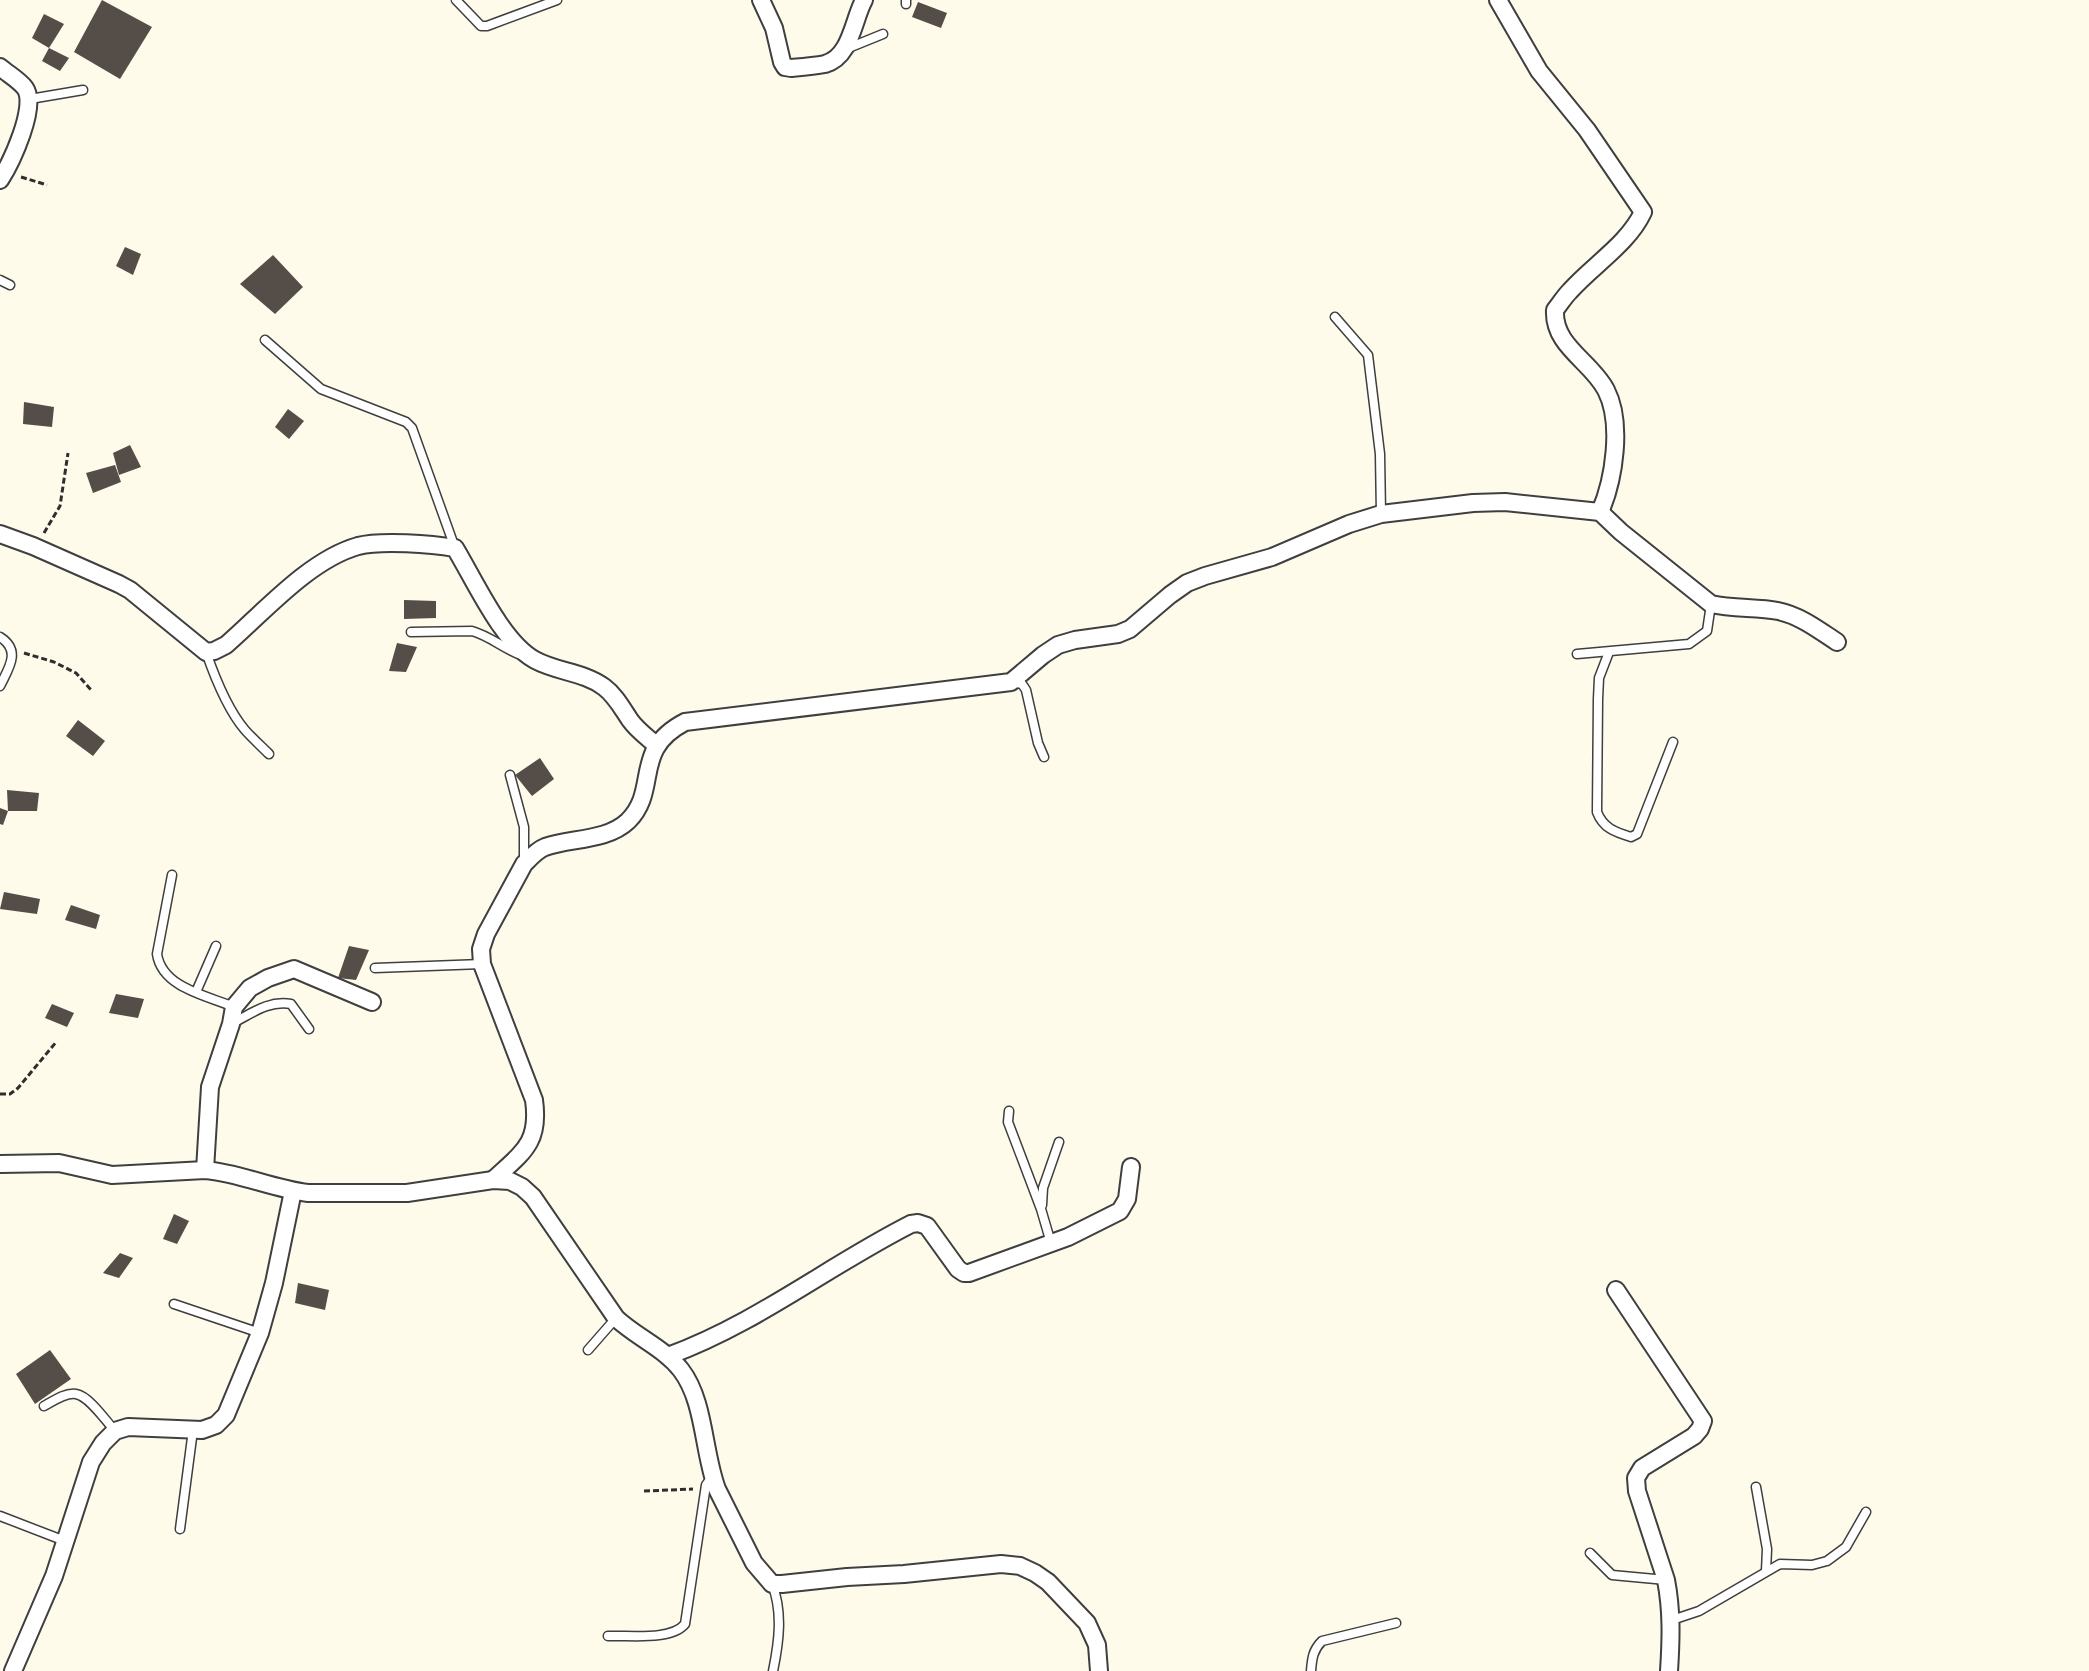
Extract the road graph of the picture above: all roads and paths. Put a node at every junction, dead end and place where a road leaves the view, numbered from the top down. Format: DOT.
graph roads {
  1 [pos="456,0"];
  2 [pos="557,0"];
  3 [pos="761,0"];
  4 [pos="864,0"];
  5 [pos="1498,0"];
  6 [pos="883,34"];
  7 [pos="843,51"];
  8 [pos="0,67"];
  9 [pos="83,90"];
  10 [pos="30,99"];
  11 [pos="2,176"];
  12 [pos="47,185"];
  13 [pos="0,280"];
  14 [pos="10,285"];
  15 [pos="1335,318"];
  16 [pos="265,340"];
  17 [pos="68,453"];
  18 [pos="1600,512"];
  19 [pos="1381,514"];
  20 [pos="0,534"];
  21 [pos="33,546"];
  22 [pos="455,548"];
  23 [pos="1711,604"];
  24 [pos="411,632"];
  25 [pos="0,637"];
  26 [pos="1837,642"];
  27 [pos="11,649"];
  28 [pos="206,652"];
  29 [pos="1609,652"];
  30 [pos="1577,654"];
  31 [pos="536,660"];
  32 [pos="1011,682"];
  33 [pos="0,686"];
  34 [pos="92,691"];
  35 [pos="1673,742"];
  36 [pos="656,745"];
  37 [pos="269,753"];
  38 [pos="1044,757"];
  39 [pos="510,774"];
  40 [pos="524,864"];
  41 [pos="172,875"];
  42 [pos="216,946"];
  43 [pos="482,964"];
  44 [pos="375,968"];
  45 [pos="196,992"];
  46 [pos="372,1002"];
  47 [pos="234,1007"];
  48 [pos="231,1024"];
  49 [pos="309,1029"];
  50 [pos="57,1041"];
  51 [pos="0,1094"];
  52 [pos="1009,1111"];
  53 [pos="1059,1143"];
  54 [pos="0,1164"];
  55 [pos="1131,1167"];
  56 [pos="205,1170"];
  57 [pos="493,1180"];
  58 [pos="293,1191"];
  59 [pos="1041,1209"];
  60 [pos="1051,1243"];
  61 [pos="1616,1290"];
  62 [pos="174,1304"];
  63 [pos="616,1318"];
  64 [pos="260,1333"];
  65 [pos="588,1350"];
  66 [pos="669,1356"];
  67 [pos="44,1406"];
  68 [pos="193,1430"];
  69 [pos="115,1431"];
  70 [pos="709,1481"];
  71 [pos="1756,1487"];
  72 [pos="644,1491"];
  73 [pos="1866,1512"];
  74 [pos="0,1516"];
  75 [pos="180,1529"];
  76 [pos="65,1541"];
  77 [pos="1590,1553"];
  78 [pos="1766,1571"];
  79 [pos="1666,1580"];
  80 [pos="772,1584"];
  81 [pos="1672,1620"];
  82 [pos="1396,1623"];
  83 [pos="608,1636"];
  84 [pos="14,1671"];
  85 [pos="773,1671"];
  86 [pos="1099,1671"];
  87 [pos="1311,1671"];
  88 [pos="1669,1671"];
  1 -- 2 [label="lane"];
  3 -- 7 [label="street"];
  4 -- 7 [label="street"];
  5 -- 18 [label="street"];
  6 -- 7 [label="lane"];
  8 -- 10 [label="street"];
  9 -- 10 [label="lane"];
  10 -- 11 [label="street"];
  11 -- 12 [label="path"];
  13 -- 14 [label="lane"];
  15 -- 19 [label="lane"];
  16 -- 22 [label="lane"];
  17 -- 21 [label="path"];
  18 -- 19 [label="street"];
  18 -- 23 [label="street"];
  19 -- 32 [label="street"];
  20 -- 21 [label="street"];
  21 -- 28 [label="street"];
  22 -- 28 [label="street"];
  22 -- 31 [label="street"];
  23 -- 26 [label="street"];
  23 -- 29 [label="lane"];
  24 -- 31 [label="lane"];
  25 -- 27 [label="lane"];
  27 -- 33 [label="lane"];
  27 -- 34 [label="path"];
  28 -- 37 [label="lane"];
  29 -- 30 [label="lane"];
  29 -- 35 [label="lane"];
  31 -- 36 [label="street"];
  32 -- 36 [label="street"];
  32 -- 38 [label="lane"];
  36 -- 40 [label="street"];
  39 -- 40 [label="lane"];
  40 -- 43 [label="street"];
  41 -- 45 [label="lane"];
  42 -- 45 [label="lane"];
  43 -- 44 [label="lane"];
  43 -- 57 [label="street"];
  45 -- 47 [label="lane"];
  46 -- 47 [label="street"];
  47 -- 48 [label="street"];
  48 -- 49 [label="lane"];
  48 -- 56 [label="street"];
  50 -- 51 [label="path"];
  52 -- 59 [label="lane"];
  53 -- 59 [label="lane"];
  54 -- 56 [label="street"];
  55 -- 60 [label="street"];
  56 -- 58 [label="street"];
  57 -- 58 [label="street"];
  57 -- 63 [label="street"];
  58 -- 64 [label="street"];
  59 -- 60 [label="lane"];
  60 -- 66 [label="street"];
  61 -- 79 [label="street"];
  62 -- 64 [label="lane"];
  63 -- 65 [label="lane"];
  63 -- 66 [label="street"];
  64 -- 68 [label="street"];
  66 -- 70 [label="street"];
  67 -- 69 [label="lane"];
  68 -- 69 [label="street"];
  68 -- 75 [label="lane"];
  69 -- 76 [label="street"];
  70 -- 72 [label="path"];
  70 -- 80 [label="street"];
  70 -- 83 [label="lane"];
  71 -- 78 [label="lane"];
  73 -- 78 [label="lane"];
  74 -- 76 [label="lane"];
  76 -- 84 [label="street"];
  77 -- 79 [label="lane"];
  78 -- 81 [label="lane"];
  79 -- 81 [label="street"];
  80 -- 85 [label="lane"];
  80 -- 86 [label="street"];
  81 -- 88 [label="street"];
  82 -- 87 [label="lane"];
}
